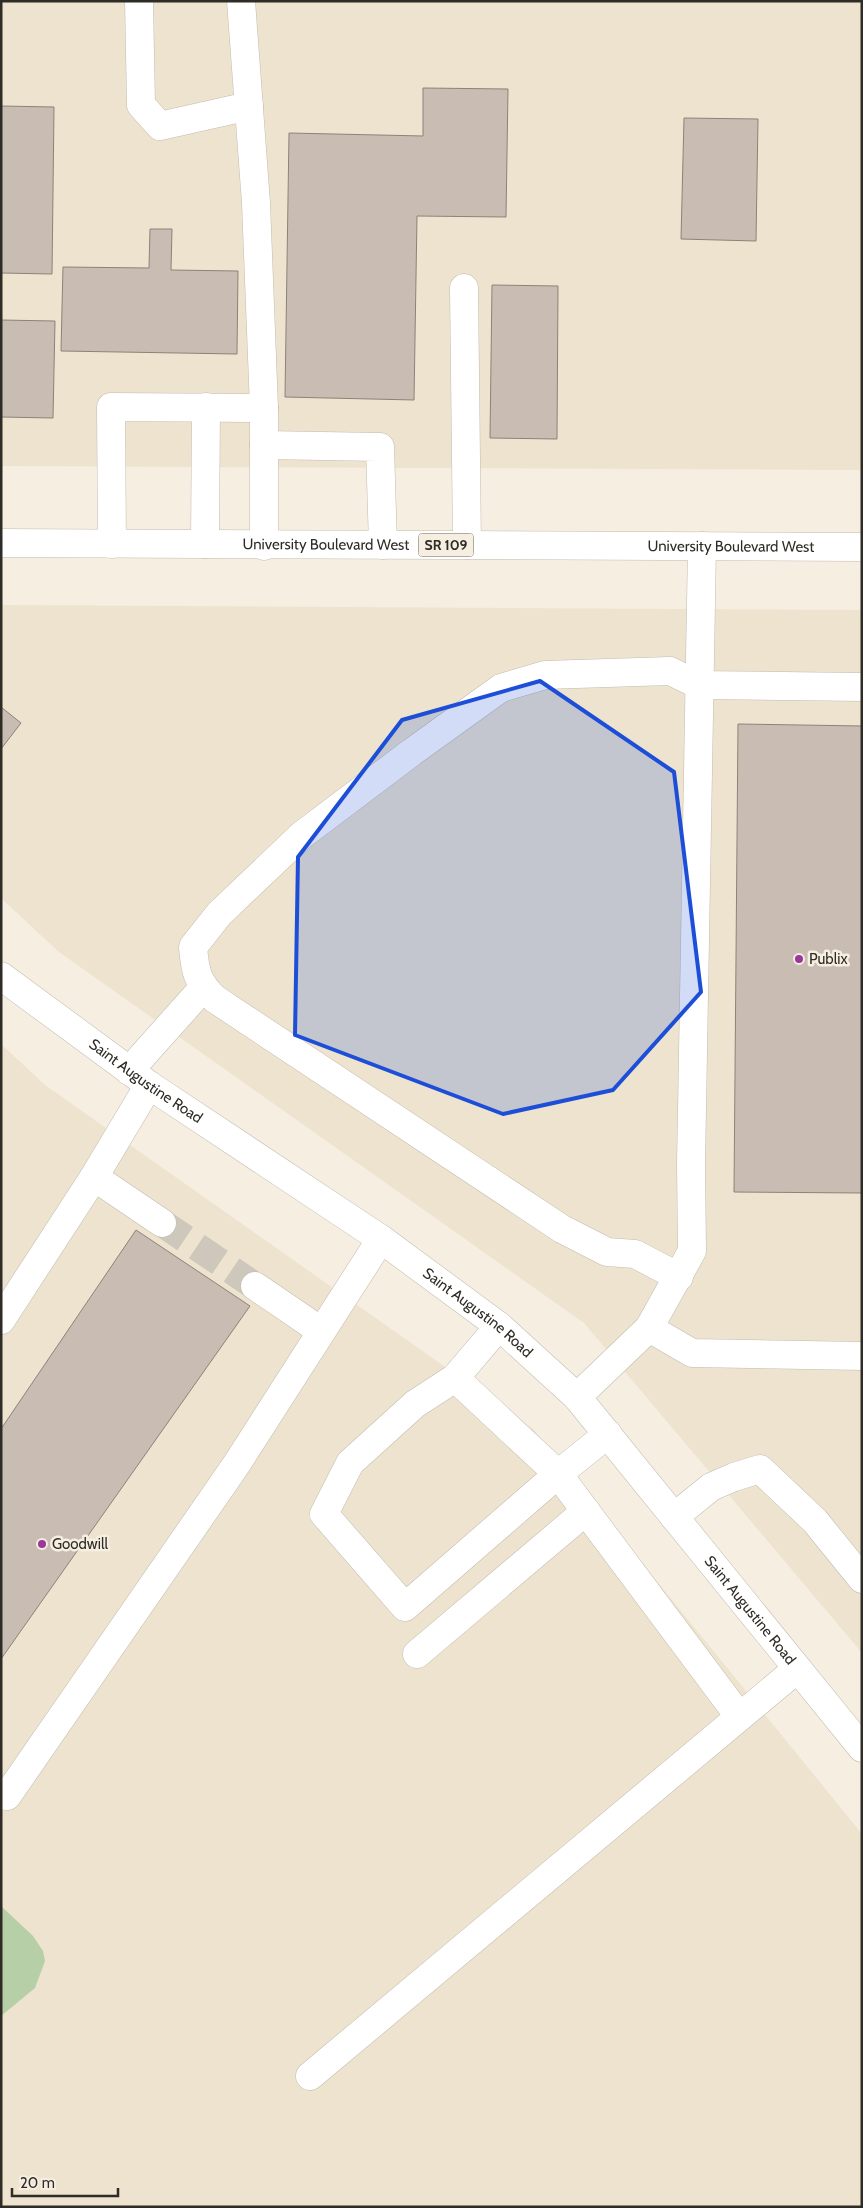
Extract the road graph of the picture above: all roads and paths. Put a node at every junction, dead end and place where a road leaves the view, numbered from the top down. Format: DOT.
graph roads {
  1 [pos="139,1"];
  2 [pos="241,1"];
  3 [pos="249,106"];
  4 [pos="464,288"];
  5 [pos="206,407"];
  6 [pos="264,408"];
  7 [pos="264,445"];
  8 [pos="1,543"];
  9 [pos="112,544"];
  10 [pos="206,544"];
  11 [pos="467,545"];
  12 [pos="264,546"];
  13 [pos="383,546"];
  14 [pos="702,546"];
  15 [pos="862,547"];
  16 [pos="699,686"];
  17 [pos="862,687"];
  18 [pos="1,976"];
  19 [pos="203,988"];
  20 [pos="139,1078"];
  21 [pos="94,1178"];
  22 [pos="162,1223"];
  23 [pos="381,1238"];
  24 [pos="679,1277"];
  25 [pos="255,1286"];
  26 [pos="1,1320"];
  27 [pos="499,1326"];
  28 [pos="649,1328"];
  29 [pos="321,1331"];
  30 [pos="862,1356"];
  31 [pos="455,1378"];
  32 [pos="577,1397"];
  33 [pos="608,1434"];
  34 [pos="558,1474"];
  35 [pos="586,1510"];
  36 [pos="674,1517"];
  37 [pos="862,1579"];
  38 [pos="416,1654"];
  39 [pos="797,1669"];
  40 [pos="739,1716"];
  41 [pos="861,1747"];
  42 [pos="1,1792"];
  43 [pos="310,2076"];
  1 -- 3 [label="main road"];
  2 -- 3 [label="main road"];
  3 -- 6 [label="main road"];
  4 -- 11 [label="main road"];
  5 -- 6 [label="main road"];
  5 -- 9 [label="main road"];
  5 -- 10 [label="main road"];
  6 -- 7 [label="main road"];
  7 -- 12 [label="main road"];
  7 -- 13 [label="main road"];
  8 -- 9 [label="main road, University Boulevard West / SR 109"];
  9 -- 10 [label="main road, University Boulevard West / SR 109"];
  10 -- 12 [label="main road, University Boulevard West / SR 109"];
  11 -- 13 [label="main road, University Boulevard West / SR 109"];
  11 -- 14 [label="main road, University Boulevard West / SR 109"];
  12 -- 13 [label="main road, University Boulevard West / SR 109"];
  14 -- 15 [label="main road, University Boulevard West / SR 109"];
  14 -- 16 [label="main road"];
  16 -- 17 [label="main road"];
  16 -- 19 [label="main road"];
  16 -- 24 [label="main road"];
  18 -- 20 [label="main road, Saint Augustine Road"];
  19 -- 20 [label="main road"];
  19 -- 24 [label="main road"];
  20 -- 21 [label="main road"];
  20 -- 23 [label="main road, Saint Augustine Road"];
  21 -- 22 [label="main road"];
  21 -- 26 [label="main road"];
  23 -- 27 [label="main road, Saint Augustine Road"];
  23 -- 29 [label="main road"];
  24 -- 28 [label="main road"];
  25 -- 29 [label="main road"];
  27 -- 31 [label="main road"];
  27 -- 32 [label="main road, Saint Augustine Road"];
  28 -- 30 [label="main road"];
  28 -- 32 [label="main road"];
  29 -- 42 [label="main road"];
  31 -- 34 [label="main road"];
  31 -- 34 [label="main road"];
  32 -- 33 [label="main road, Saint Augustine Road"];
  33 -- 34 [label="main road"];
  33 -- 36 [label="main road, Saint Augustine Road"];
  34 -- 35 [label="main road"];
  35 -- 38 [label="main road"];
  35 -- 40 [label="main road"];
  36 -- 37 [label="main road"];
  36 -- 39 [label="main road, Saint Augustine Road"];
  39 -- 40 [label="main road"];
  39 -- 41 [label="main road, Saint Augustine Road"];
  40 -- 43 [label="main road"];
}
